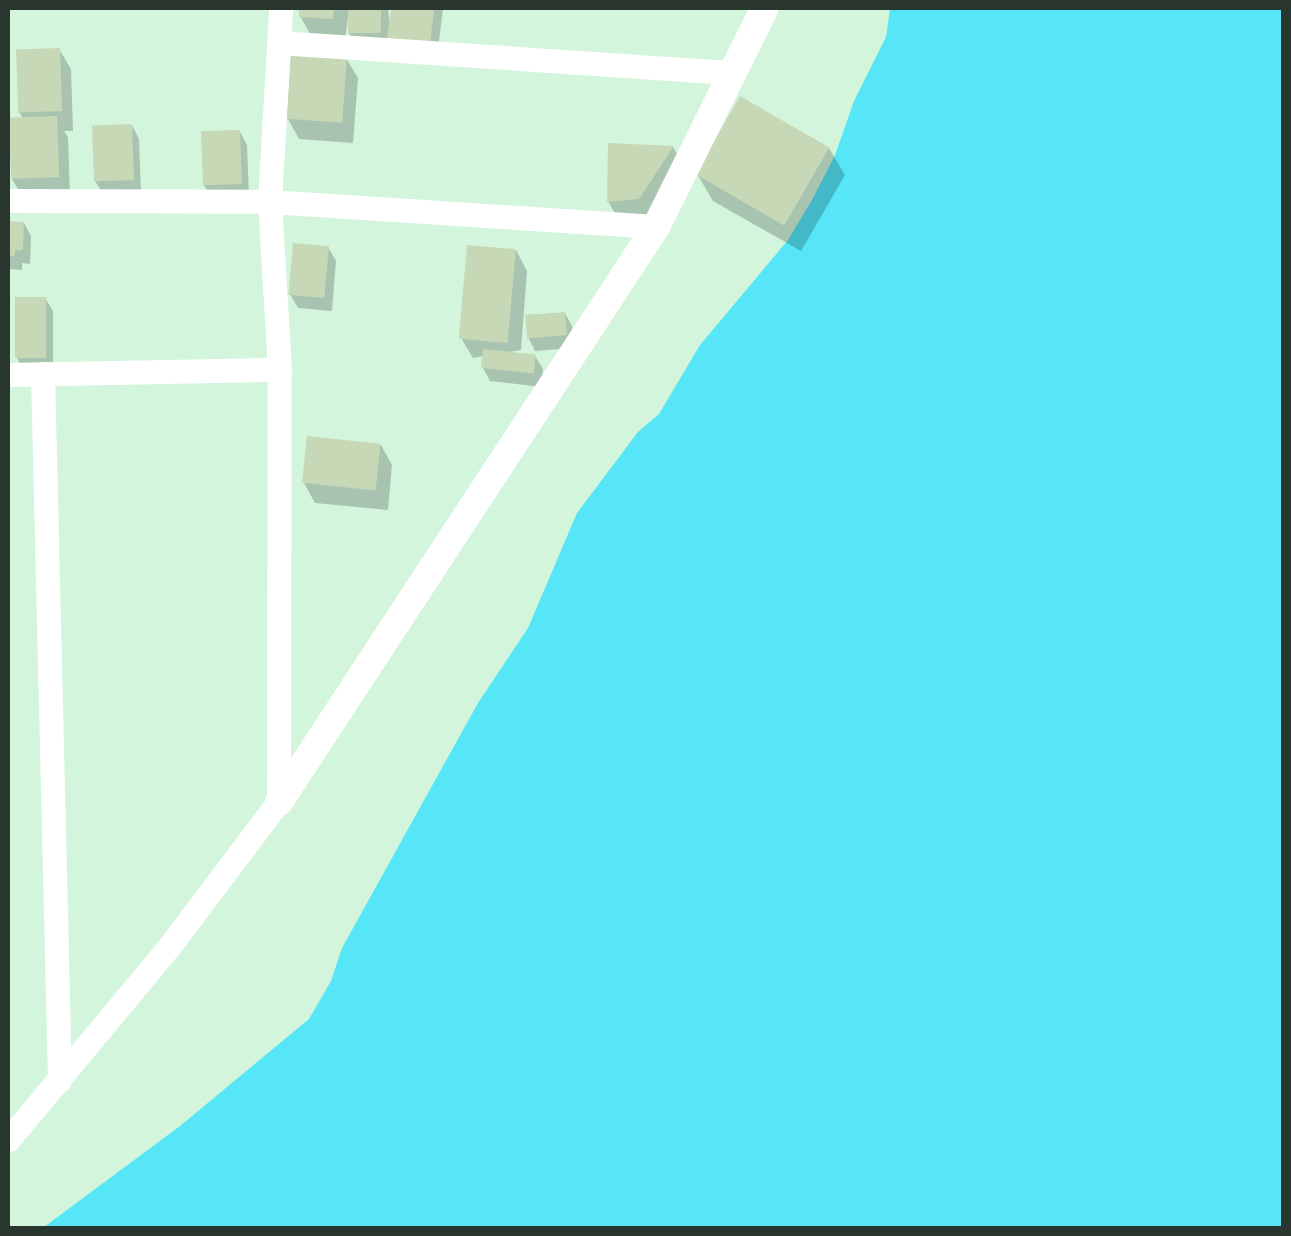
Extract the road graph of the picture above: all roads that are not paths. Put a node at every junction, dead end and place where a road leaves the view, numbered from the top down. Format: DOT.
graph roads {
  1 [pos="281,9"];
  2 [pos="764,9"];
  3 [pos="279,43"];
  4 [pos="734,73"];
  5 [pos="9,201"];
  6 [pos="270,202"];
  7 [pos="656,227"];
  8 [pos="280,370"];
  9 [pos="9,374"];
  10 [pos="43,374"];
  11 [pos="279,802"];
  12 [pos="60,1081"];
  13 [pos="9,1140"];
  1 -- 3 [label="street"];
  2 -- 4 [label="street"];
  3 -- 4 [label="street"];
  3 -- 6 [label="street"];
  4 -- 7 [label="street"];
  5 -- 6 [label="street"];
  6 -- 7 [label="street"];
  6 -- 8 [label="street"];
  7 -- 11 [label="street"];
  8 -- 10 [label="street"];
  8 -- 11 [label="street"];
  9 -- 10 [label="street"];
  10 -- 12 [label="street"];
  11 -- 12 [label="street"];
  12 -- 13 [label="street"];
}
